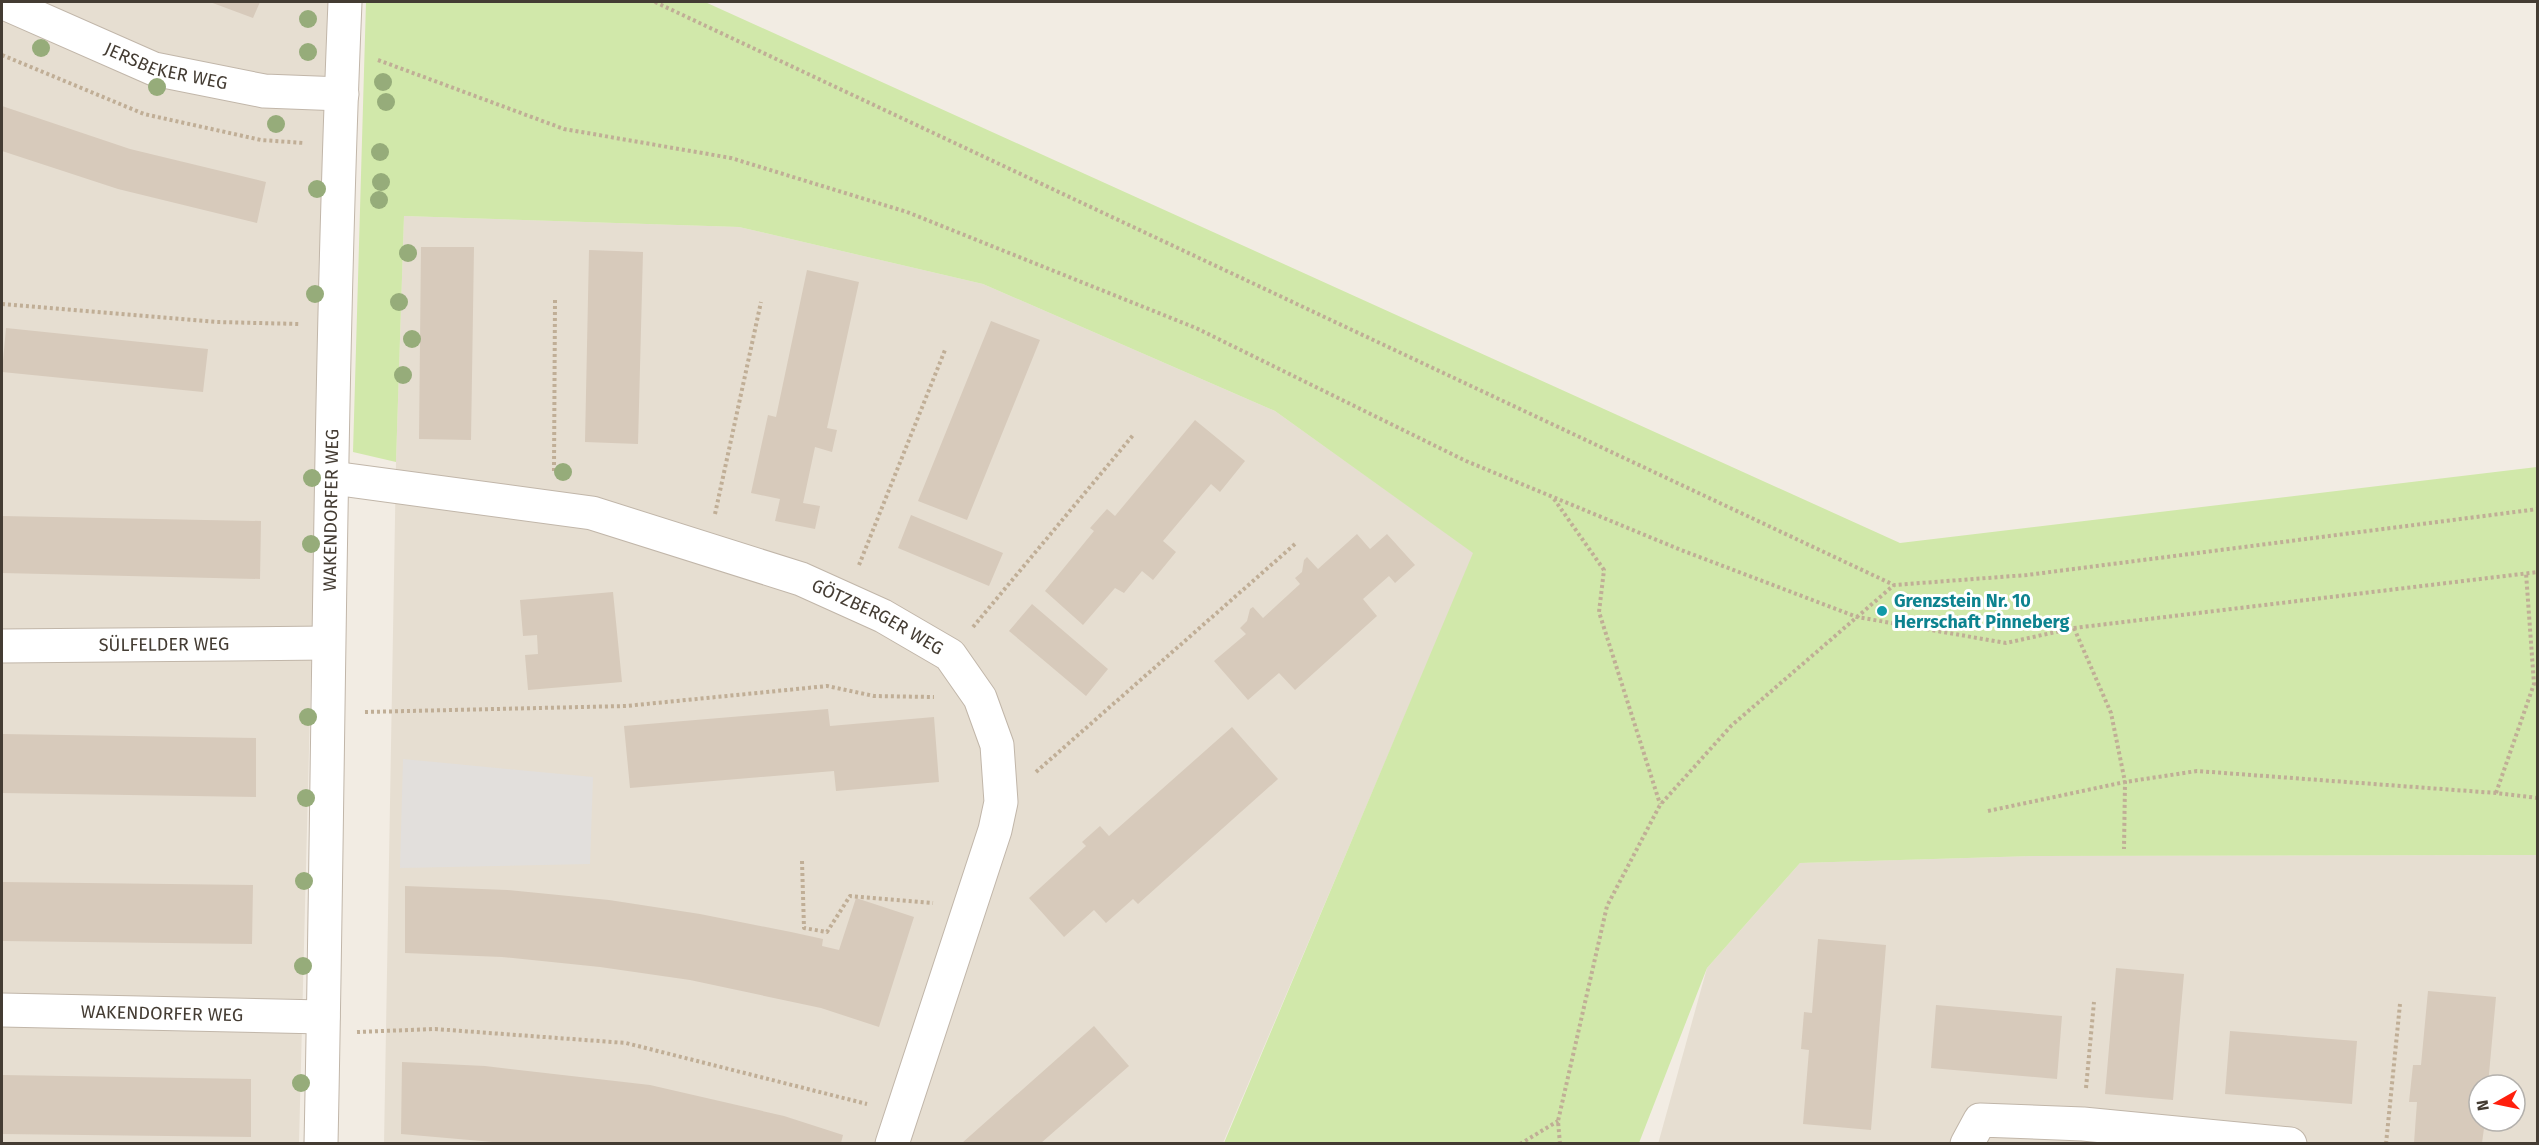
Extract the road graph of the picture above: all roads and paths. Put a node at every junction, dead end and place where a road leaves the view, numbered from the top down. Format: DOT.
graph roads {
  1 [pos="2,2"];
  2 [pos="345,2"];
  3 [pos="655,2"];
  4 [pos="343,48"];
  5 [pos="2,55"];
  6 [pos="342,94"];
  7 [pos="340,146"];
  8 [pos="555,299"];
  9 [pos="761,302"];
  10 [pos="2,303"];
  11 [pos="336,324"];
  12 [pos="945,350"];
  13 [pos="1134,434"];
  14 [pos="333,478"];
  15 [pos="1553,497"];
  16 [pos="554,508"];
  17 [pos="2538,509"];
  18 [pos="1295,544"];
  19 [pos="707,550"];
  20 [pos="2538,572"];
  21 [pos="2526,573"];
  22 [pos="1894,585"];
  23 [pos="846,599"];
  24 [pos="1857,617"];
  25 [pos="2074,628"];
  26 [pos="328,643"];
  27 [pos="2,646"];
  28 [pos="950,656"];
  29 [pos="980,698"];
  30 [pos="327,713"];
  31 [pos="2126,782"];
  32 [pos="2496,793"];
  33 [pos="2538,798"];
  34 [pos="1001,802"];
  35 [pos="1660,805"];
  36 [pos="1988,811"];
  37 [pos="2124,849"];
  38 [pos="802,861"];
  39 [pos="970,907"];
  40 [pos="2094,1002"];
  41 [pos="2400,1004"];
  42 [pos="2,1010"];
  43 [pos="323,1025"];
  44 [pos="903,1113"];
  45 [pos="1558,1121"];
  46 [pos="2083,1124"];
  47 [pos="321,1143"];
  48 [pos="892,1143"];
  49 [pos="1520,1143"];
  50 [pos="1560,1143"];
  51 [pos="1967,1143"];
  52 [pos="2290,1143"];
  53 [pos="2386,1143"];
  1 -- 6 [label="street, JERSBEKER WEG"];
  2 -- 4 [label="street, WAKENDORFER WEG"];
  3 -- 22 [label="path"];
  4 -- 6 [label="street, WAKENDORFER WEG"];
  4 -- 15 [label="path"];
  5 -- 7 [label="path"];
  6 -- 7 [label="street, WAKENDORFER WEG"];
  7 -- 11 [label="street, WAKENDORFER WEG"];
  8 -- 16 [label="path"];
  9 -- 19 [label="path"];
  10 -- 11 [label="path"];
  11 -- 14 [label="street, WAKENDORFER WEG"];
  12 -- 23 [label="path"];
  13 -- 28 [label="path"];
  14 -- 16 [label="street, GÖTZBERGER WEG"];
  14 -- 26 [label="street, WAKENDORFER WEG"];
  15 -- 24 [label="path"];
  15 -- 35 [label="path"];
  16 -- 19 [label="street, GÖTZBERGER WEG"];
  17 -- 22 [label="path"];
  18 -- 34 [label="path"];
  19 -- 23 [label="street, GÖTZBERGER WEG"];
  20 -- 21 [label="path"];
  21 -- 25 [label="path"];
  21 -- 32 [label="path"];
  22 -- 24 [label="path"];
  23 -- 28 [label="street, GÖTZBERGER WEG"];
  24 -- 25 [label="path"];
  24 -- 35 [label="path"];
  25 -- 31 [label="path"];
  26 -- 27 [label="street, SÜLFELDER WEG"];
  26 -- 30 [label="street, WAKENDORFER WEG"];
  28 -- 29 [label="street, GÖTZBERGER WEG"];
  29 -- 30 [label="path"];
  29 -- 34 [label="street, GÖTZBERGER WEG"];
  30 -- 43 [label="street, WAKENDORFER WEG"];
  31 -- 32 [label="path"];
  31 -- 36 [label="path"];
  31 -- 37 [label="path"];
  32 -- 33 [label="path"];
  34 -- 39 [label="street, GÖTZBERGER WEG"];
  35 -- 45 [label="path"];
  38 -- 39 [label="path"];
  39 -- 44 [label="street, GÖTZBERGER WEG"];
  40 -- 46 [label="path"];
  41 -- 53 [label="path"];
  42 -- 43 [label="street, WAKENDORFER WEG"];
  43 -- 44 [label="path"];
  43 -- 47 [label="street, WAKENDORFER WEG"];
  44 -- 48 [label="street, GÖTZBERGER WEG"];
  45 -- 49 [label="path"];
  45 -- 50 [label="path"];
  46 -- 51 [label="street"];
  46 -- 52 [label="street"];
}
